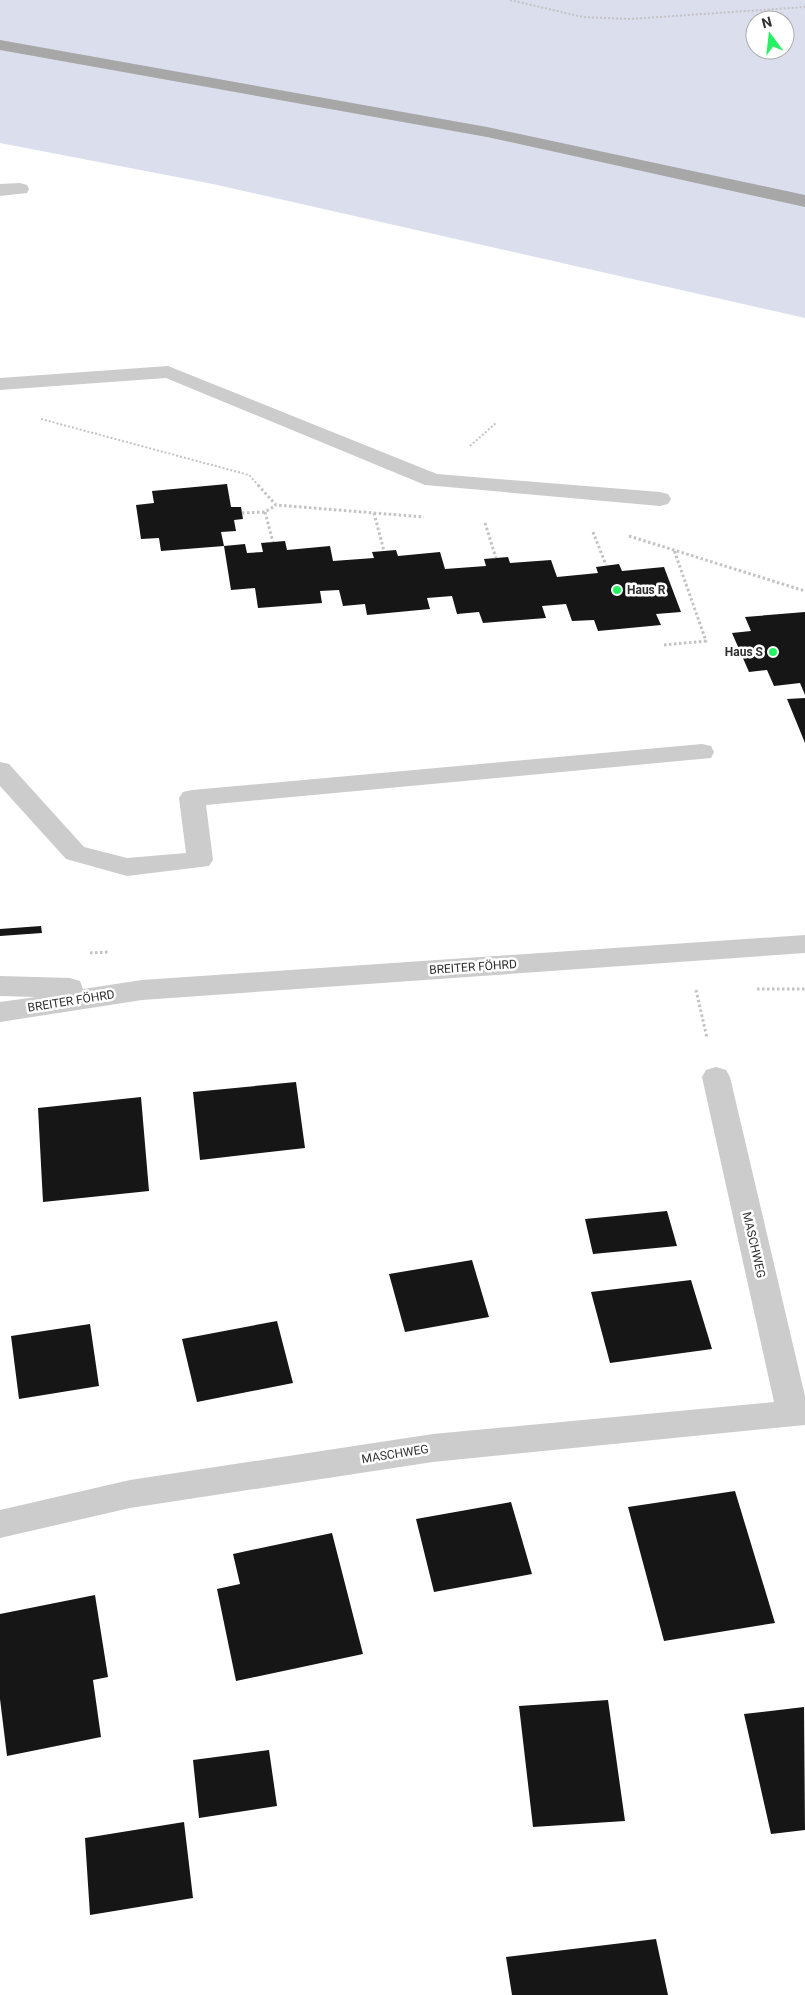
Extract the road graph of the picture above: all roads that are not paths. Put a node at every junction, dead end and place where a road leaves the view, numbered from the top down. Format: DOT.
graph roads {
  1 [pos="0,45"];
  2 [pos="20,189"];
  3 [pos="0,190"];
  4 [pos="805,201"];
  5 [pos="0,384"];
  6 [pos="660,499"];
  7 [pos="702,752"];
  8 [pos="0,770"];
  9 [pos="805,944"];
  10 [pos="0,986"];
  11 [pos="142,990"];
  12 [pos="0,1012"];
  13 [pos="716,1077"];
  14 [pos="799,1412"];
  15 [pos="0,1524"];
  1 -- 4 [label="main road"];
  2 -- 3 [label="street"];
  5 -- 6 [label="street"];
  7 -- 8 [label="street"];
  9 -- 11 [label="street, BREITER FÖHRD"];
  10 -- 11 [label="street, BREITER FÖHRD"];
  11 -- 12 [label="street, BREITER FÖHRD"];
  13 -- 14 [label="street, MASCHWEG"];
  14 -- 15 [label="street, MASCHWEG"];
}
